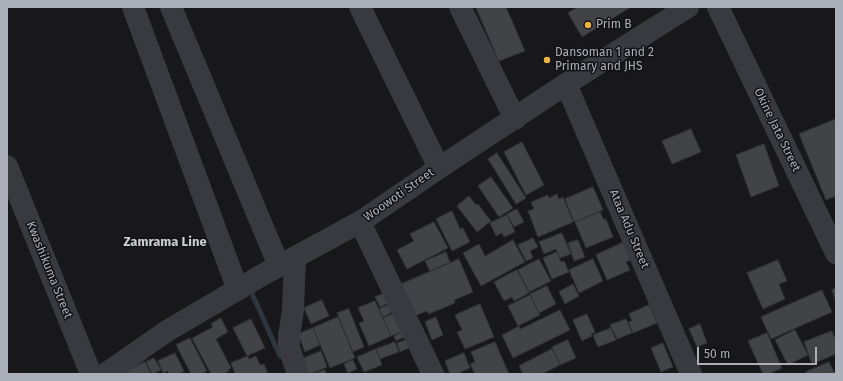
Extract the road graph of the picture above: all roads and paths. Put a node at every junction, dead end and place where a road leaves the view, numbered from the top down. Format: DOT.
graph roads {
  1 [pos="133,7"];
  2 [pos="171,7"];
  3 [pos="360,7"];
  4 [pos="460,7"];
  5 [pos="688,7"];
  6 [pos="718,7"];
  7 [pos="566,84"];
  8 [pos="514,119"];
  9 [pos="7,166"];
  10 [pos="439,168"];
  11 [pos="360,222"];
  12 [pos="836,253"];
  13 [pos="265,274"];
  14 [pos="91,374"];
  15 [pos="105,374"];
  16 [pos="298,374"];
  17 [pos="433,374"];
  18 [pos="691,374"];
  1 -- 13 [label="street"];
  2 -- 13 [label="street"];
  3 -- 10 [label="street"];
  4 -- 8 [label="street"];
  5 -- 7 [label="street, Woowoti Street"];
  6 -- 12 [label="street, Okine Jata Street"];
  7 -- 8 [label="street, Woowoti Street"];
  7 -- 18 [label="street, Ataa Adu Street"];
  8 -- 10 [label="street, Woowoti Street"];
  9 -- 14 [label="street, Kwashikuma Street"];
  10 -- 11 [label="street, Woowoti Street"];
  11 -- 13 [label="street, Woowoti Street"];
  11 -- 17 [label="street"];
  13 -- 15 [label="street, Woowoti Street"];
  13 -- 16 [label="street"];
}
